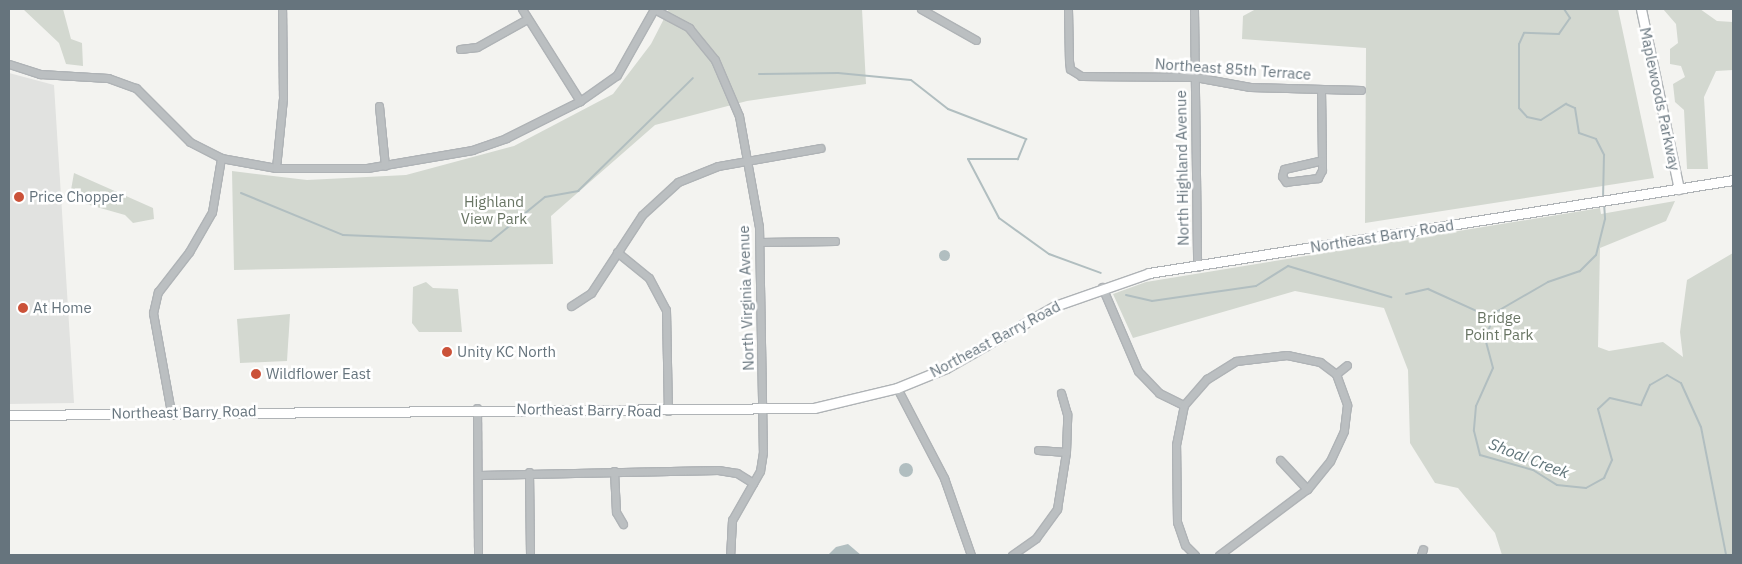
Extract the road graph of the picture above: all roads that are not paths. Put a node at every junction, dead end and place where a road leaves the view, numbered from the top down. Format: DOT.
graph roads {
  1 [pos="282,9"];
  2 [pos="522,9"];
  3 [pos="654,9"];
  4 [pos="921,9"];
  5 [pos="1068,9"];
  6 [pos="1194,9"];
  7 [pos="1641,9"];
  8 [pos="527,19"];
  9 [pos="976,40"];
  10 [pos="460,49"];
  11 [pos="9,64"];
  12 [pos="1194,77"];
  13 [pos="1321,89"];
  14 [pos="1361,90"];
  15 [pos="580,101"];
  16 [pos="379,106"];
  17 [pos="820,148"];
  18 [pos="221,158"];
  19 [pos="1322,160"];
  20 [pos="749,161"];
  21 [pos="385,166"];
  22 [pos="276,168"];
  23 [pos="1733,180"];
  24 [pos="1679,189"];
  25 [pos="835,241"];
  26 [pos="760,242"];
  27 [pos="617,252"];
  28 [pos="1197,267"];
  29 [pos="1102,287"];
  30 [pos="571,306"];
  31 [pos="1347,365"];
  32 [pos="1336,374"];
  33 [pos="897,388"];
  34 [pos="1061,394"];
  35 [pos="1184,405"];
  36 [pos="477,408"];
  37 [pos="668,411"];
  38 [pos="762,411"];
  39 [pos="171,412"];
  40 [pos="9,416"];
  41 [pos="1038,450"];
  42 [pos="1066,452"];
  43 [pos="1280,460"];
  44 [pos="614,471"];
  45 [pos="528,472"];
  46 [pos="478,475"];
  47 [pos="753,484"];
  48 [pos="1308,489"];
  49 [pos="623,524"];
  50 [pos="478,555"];
  51 [pos="530,555"];
  52 [pos="730,555"];
  53 [pos="971,555"];
  54 [pos="1012,555"];
  55 [pos="1195,555"];
  56 [pos="1219,555"];
  1 -- 22 [label="street"];
  2 -- 8 [label="street"];
  3 -- 15 [label="street"];
  3 -- 20 [label="street, North Virginia Avenue"];
  4 -- 9 [label="street"];
  5 -- 12 [label="street, Northeast 85th Terrace"];
  6 -- 12 [label="street, North Highland Avenue"];
  7 -- 24 [label="main road, Maplewoods Parkway"];
  8 -- 10 [label="street"];
  8 -- 15 [label="street"];
  11 -- 18 [label="street"];
  12 -- 13 [label="street, Northeast 85th Terrace"];
  12 -- 28 [label="street, North Highland Avenue"];
  13 -- 14 [label="street, Northeast 85th Terrace"];
  13 -- 19 [label="street"];
  15 -- 21 [label="street"];
  16 -- 21 [label="street"];
  17 -- 20 [label="street"];
  18 -- 22 [label="street"];
  18 -- 39 [label="street"];
  19 -- 19 [label="street"];
  20 -- 26 [label="street, North Virginia Avenue"];
  20 -- 27 [label="street"];
  21 -- 22 [label="street"];
  23 -- 24 [label="main road, Northeast Barry Road"];
  24 -- 28 [label="main road, Northeast Barry Road"];
  25 -- 26 [label="street"];
  26 -- 38 [label="street, North Virginia Avenue"];
  27 -- 30 [label="street"];
  27 -- 37 [label="street"];
  28 -- 29 [label="main road, Northeast Barry Road"];
  29 -- 33 [label="main road, Northeast Barry Road"];
  29 -- 35 [label="street"];
  31 -- 32 [label="street"];
  32 -- 35 [label="street"];
  32 -- 48 [label="street"];
  33 -- 38 [label="main road, Northeast Barry Road"];
  33 -- 53 [label="street"];
  34 -- 42 [label="street"];
  35 -- 55 [label="street"];
  36 -- 37 [label="main road, Northeast Barry Road"];
  36 -- 39 [label="main road, Northeast Barry Road"];
  36 -- 46 [label="street"];
  37 -- 38 [label="main road, Northeast Barry Road"];
  38 -- 47 [label="street, North Virginia Avenue"];
  39 -- 40 [label="main road, Northeast Barry Road"];
  41 -- 42 [label="street"];
  42 -- 54 [label="street"];
  43 -- 48 [label="street"];
  44 -- 45 [label="street"];
  44 -- 47 [label="street"];
  44 -- 49 [label="street"];
  45 -- 46 [label="street"];
  45 -- 51 [label="street"];
  46 -- 50 [label="street"];
  47 -- 52 [label="street, North Virginia Avenue"];
  48 -- 56 [label="street"];
}
